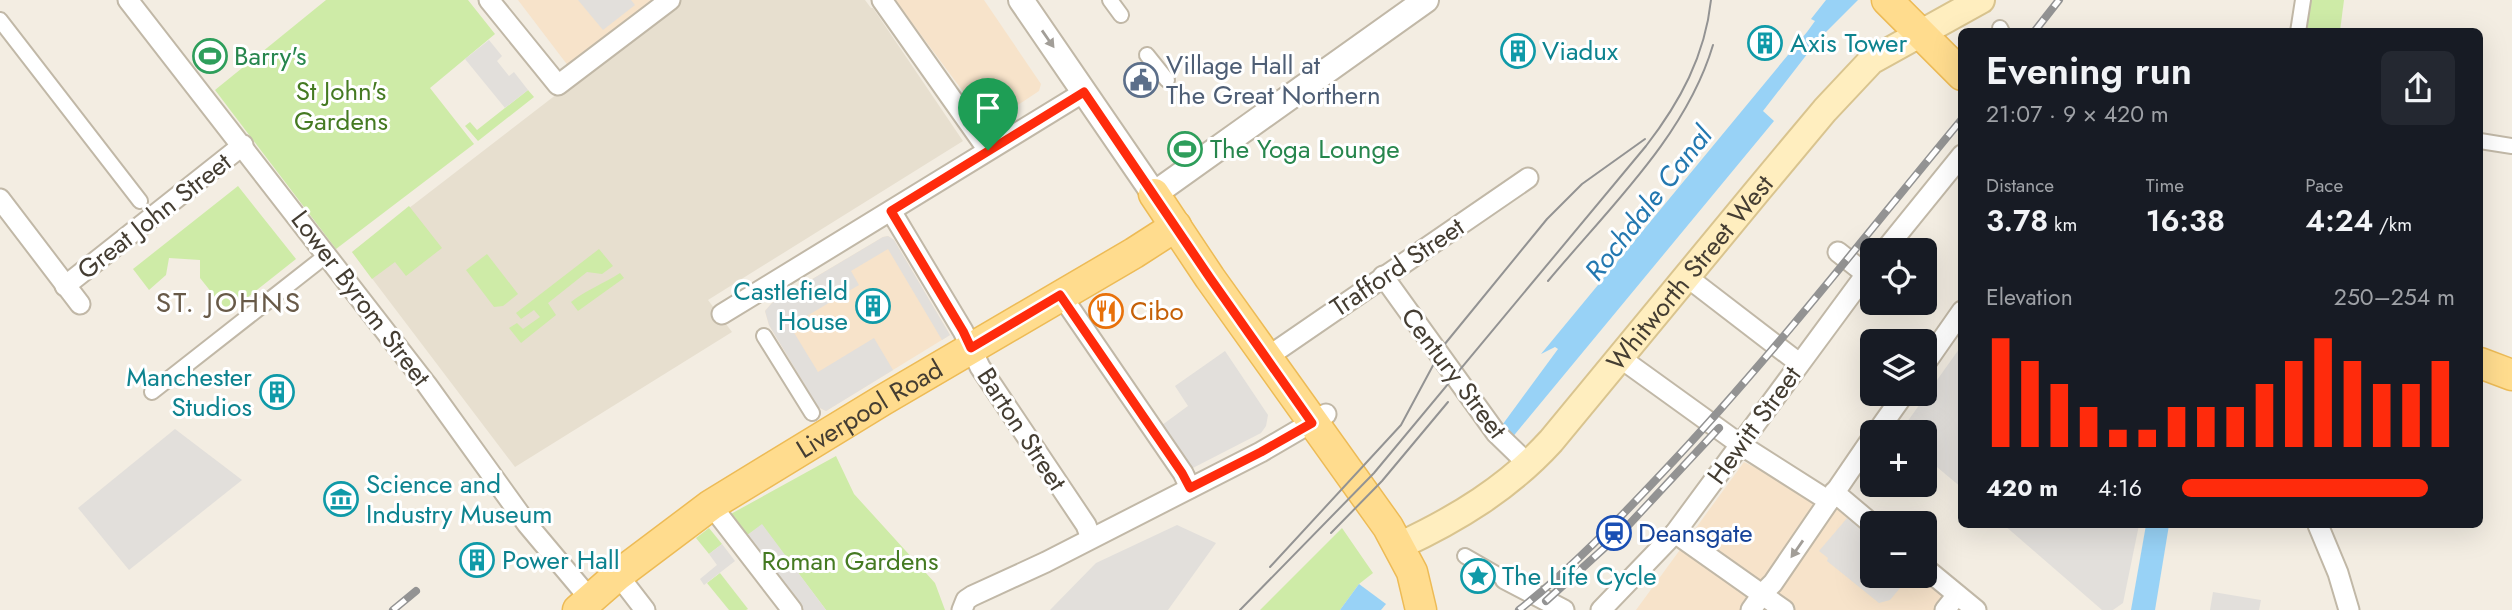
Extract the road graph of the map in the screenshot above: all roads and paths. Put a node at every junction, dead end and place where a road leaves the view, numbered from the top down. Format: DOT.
graph roads {
  1 [pos="128,0"];
  2 [pos="489,0"];
  3 [pos="670,0"];
  4 [pos="882,0"];
  5 [pos="1021,0"];
  6 [pos="1110,0"];
  7 [pos="1887,0"];
  8 [pos="1981,0"];
  9 [pos="2303,0"];
  10 [pos="1417,3"];
  11 [pos="1121,15"];
  12 [pos="0,20"];
  13 [pos="2299,28"];
  14 [pos="1919,33"];
  15 [pos="1147,55"];
  16 [pos="1958,71"];
  17 [pos="1167,80"];
  18 [pos="1084,92"];
  19 [pos="2483,141"];
  20 [pos="243,145"];
  21 [pos="2512,146"];
  22 [pos="988,150"];
  23 [pos="1958,160"];
  24 [pos="1528,178"];
  25 [pos="1154,194"];
  26 [pos="0,199"];
  27 [pos="140,201"];
  28 [pos="891,211"];
  29 [pos="1176,226"];
  30 [pos="1895,238"];
  31 [pos="1838,251"];
  32 [pos="328,254"];
  33 [pos="1860,264"];
  34 [pos="1383,276"];
  35 [pos="1686,276"];
  36 [pos="1860,282"];
  37 [pos="65,286"];
  38 [pos="1060,295"];
  39 [pos="80,304"];
  40 [pos="723,314"];
  41 [pos="1958,318"];
  42 [pos="764,336"];
  43 [pos="1937,347"];
  44 [pos="971,348"];
  45 [pos="1619,356"];
  46 [pos="1266,358"];
  47 [pos="1799,363"];
  48 [pos="2483,364"];
  49 [pos="2512,375"];
  50 [pos="152,392"];
  51 [pos="812,413"];
  52 [pos="1319,418"];
  53 [pos="1741,445"];
  54 [pos="1860,456"];
  55 [pos="1529,465"];
  56 [pos="1190,488"];
  57 [pos="1832,497"];
  58 [pos="711,505"];
  59 [pos="1860,516"];
  60 [pos="2319,528"];
  61 [pos="1675,533"];
  62 [pos="1091,538"];
  63 [pos="1399,546"];
  64 [pos="1469,558"];
  65 [pos="618,575"];
  66 [pos="1505,579"];
  67 [pos="1937,584"];
  68 [pos="1763,593"];
  69 [pos="1951,602"];
  70 [pos="584,605"];
  71 [pos="645,610"];
  72 [pos="792,610"];
  73 [pos="962,610"];
  74 [pos="1421,610"];
  75 [pos="1563,610"];
  76 [pos="1601,610"];
  77 [pos="1751,610"];
  78 [pos="1784,610"];
  79 [pos="1976,610"];
  80 [pos="2349,610"];
  1 -- 20 [label="street, Lower Byrom Street"];
  2 -- 3 [label="street"];
  4 -- 22 [label="street"];
  5 -- 18 [label="street, one-way"];
  6 -- 11 [label="street"];
  7 -- 14 [label="main road"];
  8 -- 14 [label="main road, Whitworth Street West"];
  9 -- 13 [label="street"];
  10 -- 25 [label="street"];
  12 -- 27 [label="street"];
  14 -- 16 [label="main road"];
  14 -- 35 [label="main road, Whitworth Street West"];
  15 -- 17 [label="street"];
  18 -- 22 [label="street"];
  18 -- 25 [label="street"];
  19 -- 21 [label="street"];
  20 -- 32 [label="street, Lower Byrom Street"];
  20 -- 37 [label="street, Great John Street"];
  22 -- 28 [label="street"];
  23 -- 30 [label="street"];
  24 -- 34 [label="street, Trafford Street"];
  25 -- 29 [label="main road"];
  26 -- 37 [label="street"];
  28 -- 40 [label="street"];
  28 -- 44 [label="street, Barton Street"];
  29 -- 38 [label="main road, Liverpool Road"];
  29 -- 46 [label="main road"];
  31 -- 33 [label="street"];
  32 -- 50 [label="street"];
  32 -- 70 [label="street, Lower Byrom Street"];
  34 -- 46 [label="street, Trafford Street"];
  34 -- 55 [label="street, Century Street"];
  35 -- 45 [label="main road, Whitworth Street West"];
  35 -- 47 [label="street"];
  36 -- 47 [label="street, Hewitt Street"];
  37 -- 39 [label="street"];
  38 -- 44 [label="main road, Liverpool Road"];
  38 -- 56 [label="street"];
  41 -- 43 [label="street"];
  42 -- 51 [label="street"];
  44 -- 58 [label="main road, Liverpool Road"];
  44 -- 62 [label="street, Barton Street"];
  45 -- 53 [label="street"];
  45 -- 55 [label="main road, Whitworth Street West"];
  46 -- 52 [label="main road"];
  47 -- 53 [label="street, Hewitt Street"];
  48 -- 49 [label="main road"];
  52 -- 56 [label="street"];
  52 -- 63 [label="main road"];
  53 -- 57 [label="street"];
  53 -- 61 [label="street, Hewitt Street"];
  54 -- 57 [label="street"];
  55 -- 63 [label="main road, Whitworth Street West"];
  56 -- 62 [label="street"];
  57 -- 59 [label="street"];
  57 -- 68 [label="street, one-way"];
  58 -- 65 [label="main road, Liverpool Road"];
  58 -- 72 [label="street"];
  60 -- 80 [label="street"];
  61 -- 68 [label="street"];
  61 -- 76 [label="street, Hewitt Street"];
  62 -- 73 [label="street"];
  63 -- 74 [label="main road"];
  64 -- 66 [label="street"];
  65 -- 70 [label="main road, Liverpool Road"];
  65 -- 71 [label="street"];
  66 -- 75 [label="street"];
  67 -- 69 [label="street"];
  68 -- 77 [label="street"];
  68 -- 78 [label="street"];
  69 -- 79 [label="street"];
}
